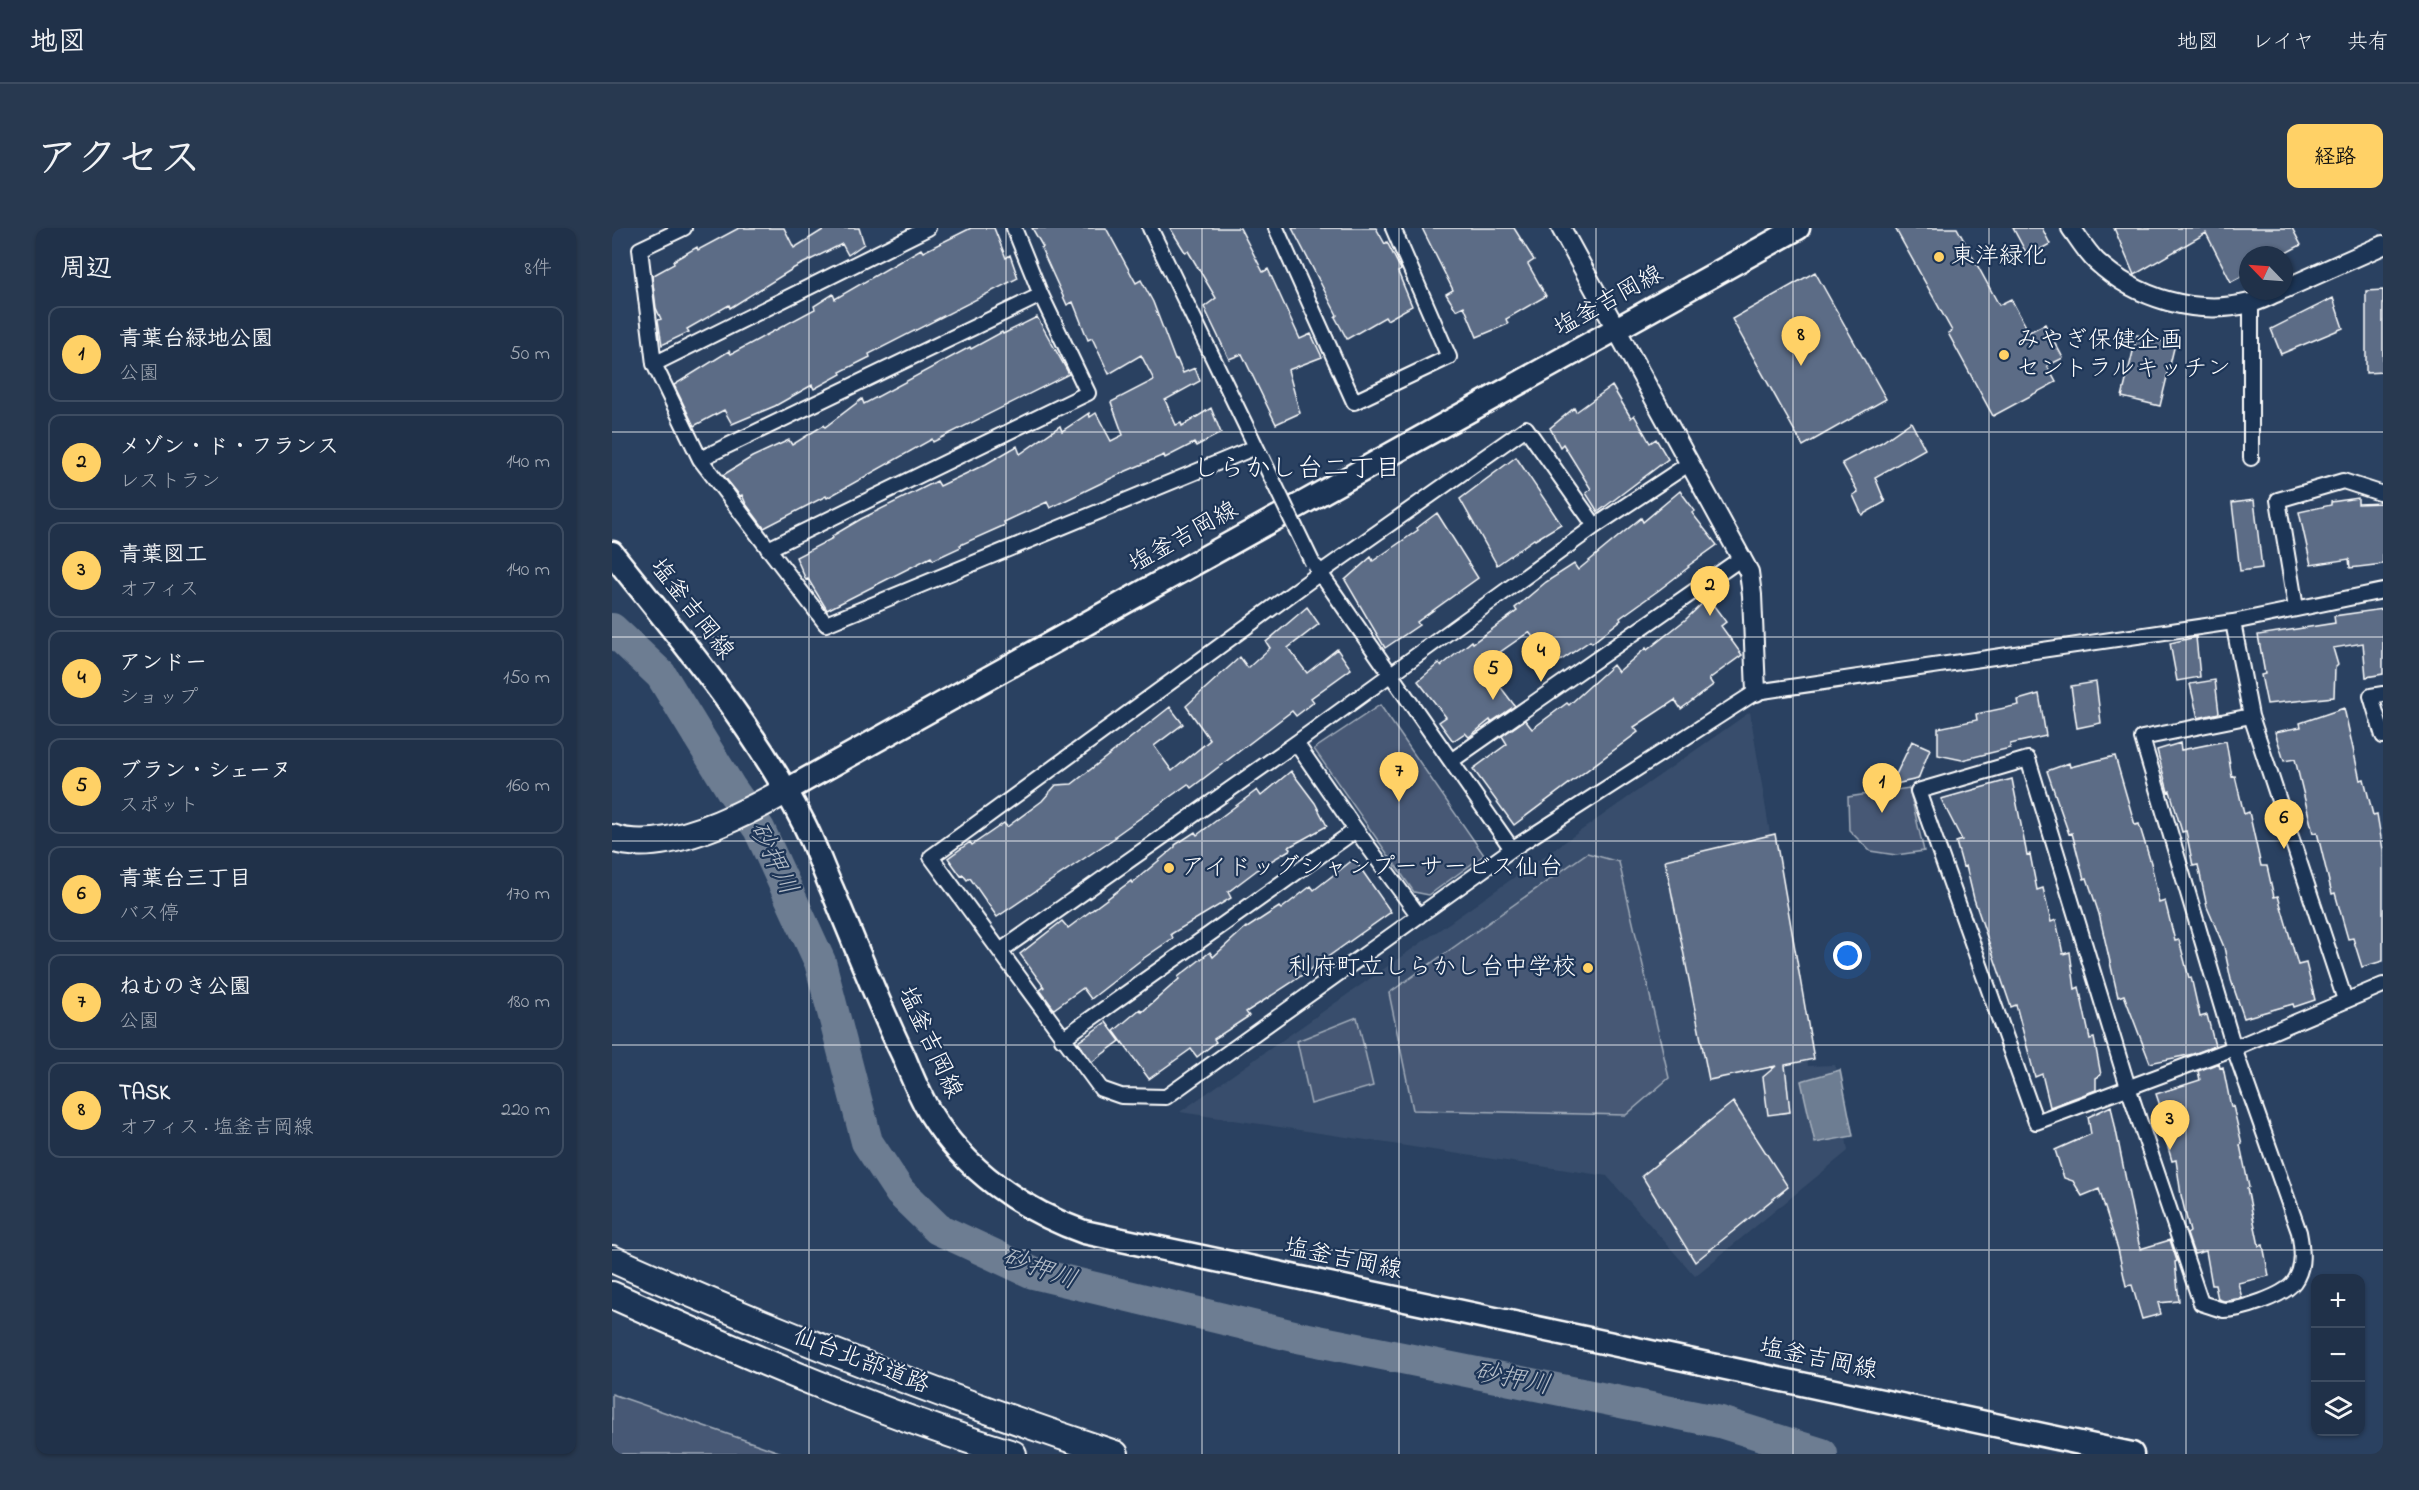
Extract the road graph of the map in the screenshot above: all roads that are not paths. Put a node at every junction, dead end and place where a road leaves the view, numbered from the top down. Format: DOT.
graph roads {
  1 [pos="684,228"];
  2 [pos="928,228"];
  3 [pos="1014,228"];
  4 [pos="1150,228"];
  5 [pos="1276,228"];
  6 [pos="1393,228"];
  7 [pos="1562,228"];
  8 [pos="1798,228"];
  9 [pos="2071,228"];
  10 [pos="2383,245"];
  11 [pos="2293,285"];
  12 [pos="1041,296"];
  13 [pos="2258,300"];
  14 [pos="2251,303"];
  15 [pos="1616,329"];
  16 [pos="654,364"];
  17 [pos="1259,453"];
  18 [pos="2251,458"];
  19 [pos="700,459"];
  20 [pos="1690,463"];
  21 [pos="2383,494"];
  22 [pos="1595,526"];
  23 [pos="768,549"];
  24 [pos="612,553"];
  25 [pos="1743,557"];
  26 [pos="1316,567"];
  27 [pos="2383,591"];
  28 [pos="2296,608"];
  29 [pos="2233,622"];
  30 [pos="1390,675"];
  31 [pos="1756,692"];
  32 [pos="2383,694"];
  33 [pos="2251,716"];
  34 [pos="2383,736"];
  35 [pos="1296,743"];
  36 [pos="1451,761"];
  37 [pos="785,790"];
  38 [pos="1356,830"];
  39 [pos="612,838"];
  40 [pos="1512,849"];
  41 [pos="1419,916"];
  42 [pos="1000,951"];
  43 [pos="2383,985"];
  44 [pos="2345,1000"];
  45 [pos="1062,1039"];
  46 [pos="2234,1048"];
  47 [pos="2128,1087"];
  48 [pos="612,1258"];
  49 [pos="612,1295"];
  50 [pos="1013,1454"];
  51 [pos="1115,1454"];
  52 [pos="2132,1454"];
  1 -- 16 [label="street"];
  2 -- 16 [label="street"];
  3 -- 12 [label="street"];
  4 -- 17 [label="street"];
  5 -- 6 [label="street"];
  7 -- 15 [label="street"];
  8 -- 15 [label="main road, 塩釜吉岡線"];
  9 -- 14 [label="street"];
  10 -- 11 [label="street"];
  12 -- 19 [label="street"];
  12 -- 23 [label="street"];
  13 -- 14 [label="street"];
  14 -- 18 [label="street"];
  15 -- 20 [label="street"];
  15 -- 37 [label="main road, 塩釜吉岡線"];
  16 -- 19 [label="street"];
  17 -- 23 [label="street"];
  17 -- 26 [label="street, bridge"];
  19 -- 23 [label="street"];
  20 -- 22 [label="street"];
  20 -- 25 [label="street"];
  21 -- 28 [label="street"];
  22 -- 26 [label="street"];
  22 -- 30 [label="street"];
  24 -- 37 [label="main road, 塩釜吉岡線"];
  25 -- 31 [label="street"];
  25 -- 36 [label="street"];
  26 -- 30 [label="street"];
  26 -- 42 [label="street"];
  27 -- 28 [label="street"];
  28 -- 29 [label="street"];
  29 -- 31 [label="street"];
  29 -- 33 [label="street"];
  30 -- 35 [label="street"];
  30 -- 36 [label="street"];
  31 -- 40 [label="street"];
  32 -- 34 [label="street"];
  33 -- 44 [label="street"];
  33 -- 46 [label="street"];
  35 -- 38 [label="street"];
  35 -- 42 [label="street"];
  36 -- 40 [label="street"];
  37 -- 39 [label="highway"];
  37 -- 52 [label="main road, 塩釜吉岡線"];
  38 -- 41 [label="street"];
  38 -- 45 [label="street"];
  40 -- 41 [label="street"];
  41 -- 45 [label="street"];
  42 -- 45 [label="street"];
  43 -- 44 [label="street"];
  44 -- 46 [label="street"];
  46 -- 47 [label="street"];
  46 -- 47 [label="street"];
  47 -- 47 [label="street"];
  48 -- 51 [label="highway, 仙台北部道路"];
  49 -- 50 [label="highway, 仙台北部道路"];
}
